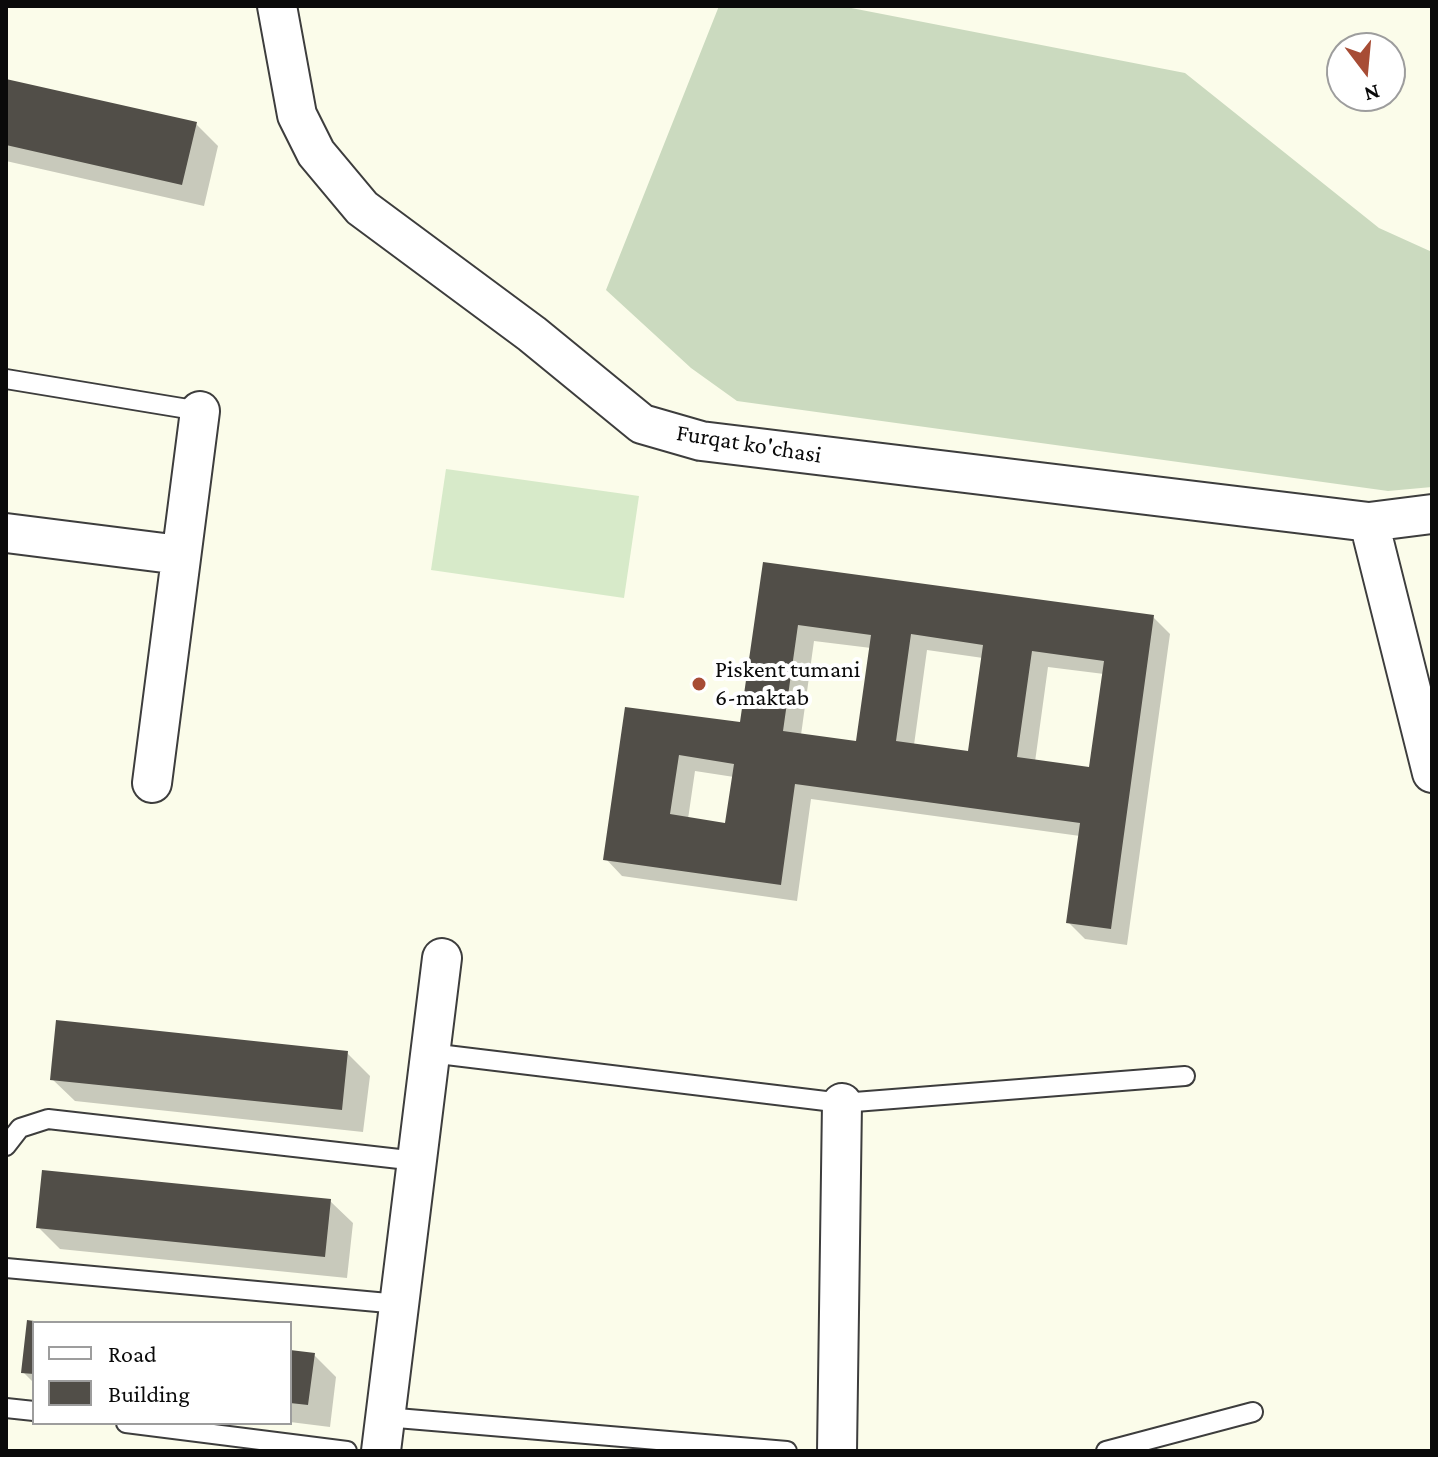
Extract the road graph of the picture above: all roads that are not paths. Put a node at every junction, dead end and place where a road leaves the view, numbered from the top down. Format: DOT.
graph roads {
  1 [pos="277,6"];
  2 [pos="6,379"];
  3 [pos="200,411"];
  4 [pos="1432,514"];
  5 [pos="1369,522"];
  6 [pos="6,533"];
  7 [pos="180,555"];
  8 [pos="1432,773"];
  9 [pos="152,783"];
  10 [pos="442,958"];
  11 [pos="430,1053"];
  12 [pos="1185,1076"];
  13 [pos="842,1103"];
  14 [pos="6,1146"];
  15 [pos="417,1161"];
  16 [pos="6,1268"];
  17 [pos="399,1304"];
  18 [pos="6,1408"];
  19 [pos="32,1411"];
  20 [pos="1253,1412"];
  21 [pos="142,1425"];
  22 [pos="383,1434"];
  23 [pos="347,1451"];
  24 [pos="787,1451"];
  25 [pos="837,1451"];
  26 [pos="1106,1451"];
  1 -- 5 [label="street, Furqat ko'chasi"];
  2 -- 3 [label="lane"];
  3 -- 7 [label="street"];
  4 -- 5 [label="street, Furqat ko'chasi"];
  5 -- 8 [label="street"];
  6 -- 7 [label="street"];
  7 -- 9 [label="street"];
  10 -- 11 [label="street"];
  11 -- 13 [label="lane"];
  11 -- 15 [label="street"];
  12 -- 13 [label="lane"];
  13 -- 25 [label="street"];
  14 -- 15 [label="lane"];
  15 -- 17 [label="street"];
  16 -- 17 [label="lane"];
  17 -- 22 [label="street"];
  18 -- 19 [label="lane"];
  20 -- 26 [label="lane"];
  21 -- 23 [label="lane"];
  22 -- 24 [label="lane"];
}
